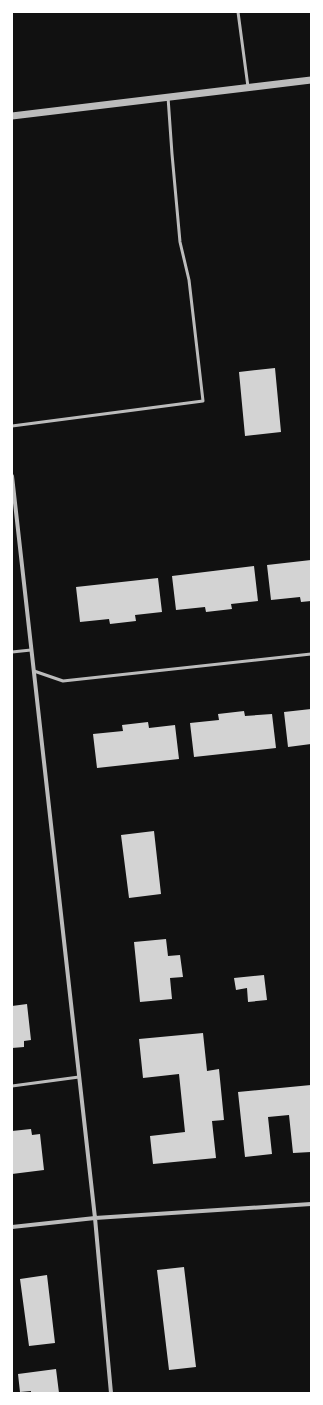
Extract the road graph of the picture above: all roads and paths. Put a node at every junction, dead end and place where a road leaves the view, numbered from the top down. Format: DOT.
graph roads {
  1 [pos="238,12"];
  2 [pos="311,80"];
  3 [pos="248,87"];
  4 [pos="168,97"];
  5 [pos="12,116"];
  6 [pos="12,426"];
  7 [pos="12,476"];
  8 [pos="31,650"];
  9 [pos="12,652"];
  10 [pos="311,654"];
  11 [pos="34,671"];
  12 [pos="80,1077"];
  13 [pos="12,1086"];
  14 [pos="311,1204"];
  15 [pos="95,1218"];
  16 [pos="12,1227"];
  17 [pos="111,1393"];
  1 -- 3 [label="lane"];
  2 -- 3 [label="street"];
  3 -- 4 [label="street"];
  4 -- 5 [label="street"];
  4 -- 6 [label="lane"];
  7 -- 8 [label="street"];
  8 -- 9 [label="lane"];
  8 -- 11 [label="street"];
  10 -- 11 [label="lane"];
  11 -- 12 [label="street"];
  12 -- 13 [label="lane"];
  12 -- 15 [label="street"];
  14 -- 15 [label="street"];
  15 -- 16 [label="street"];
  15 -- 17 [label="street"];
}
